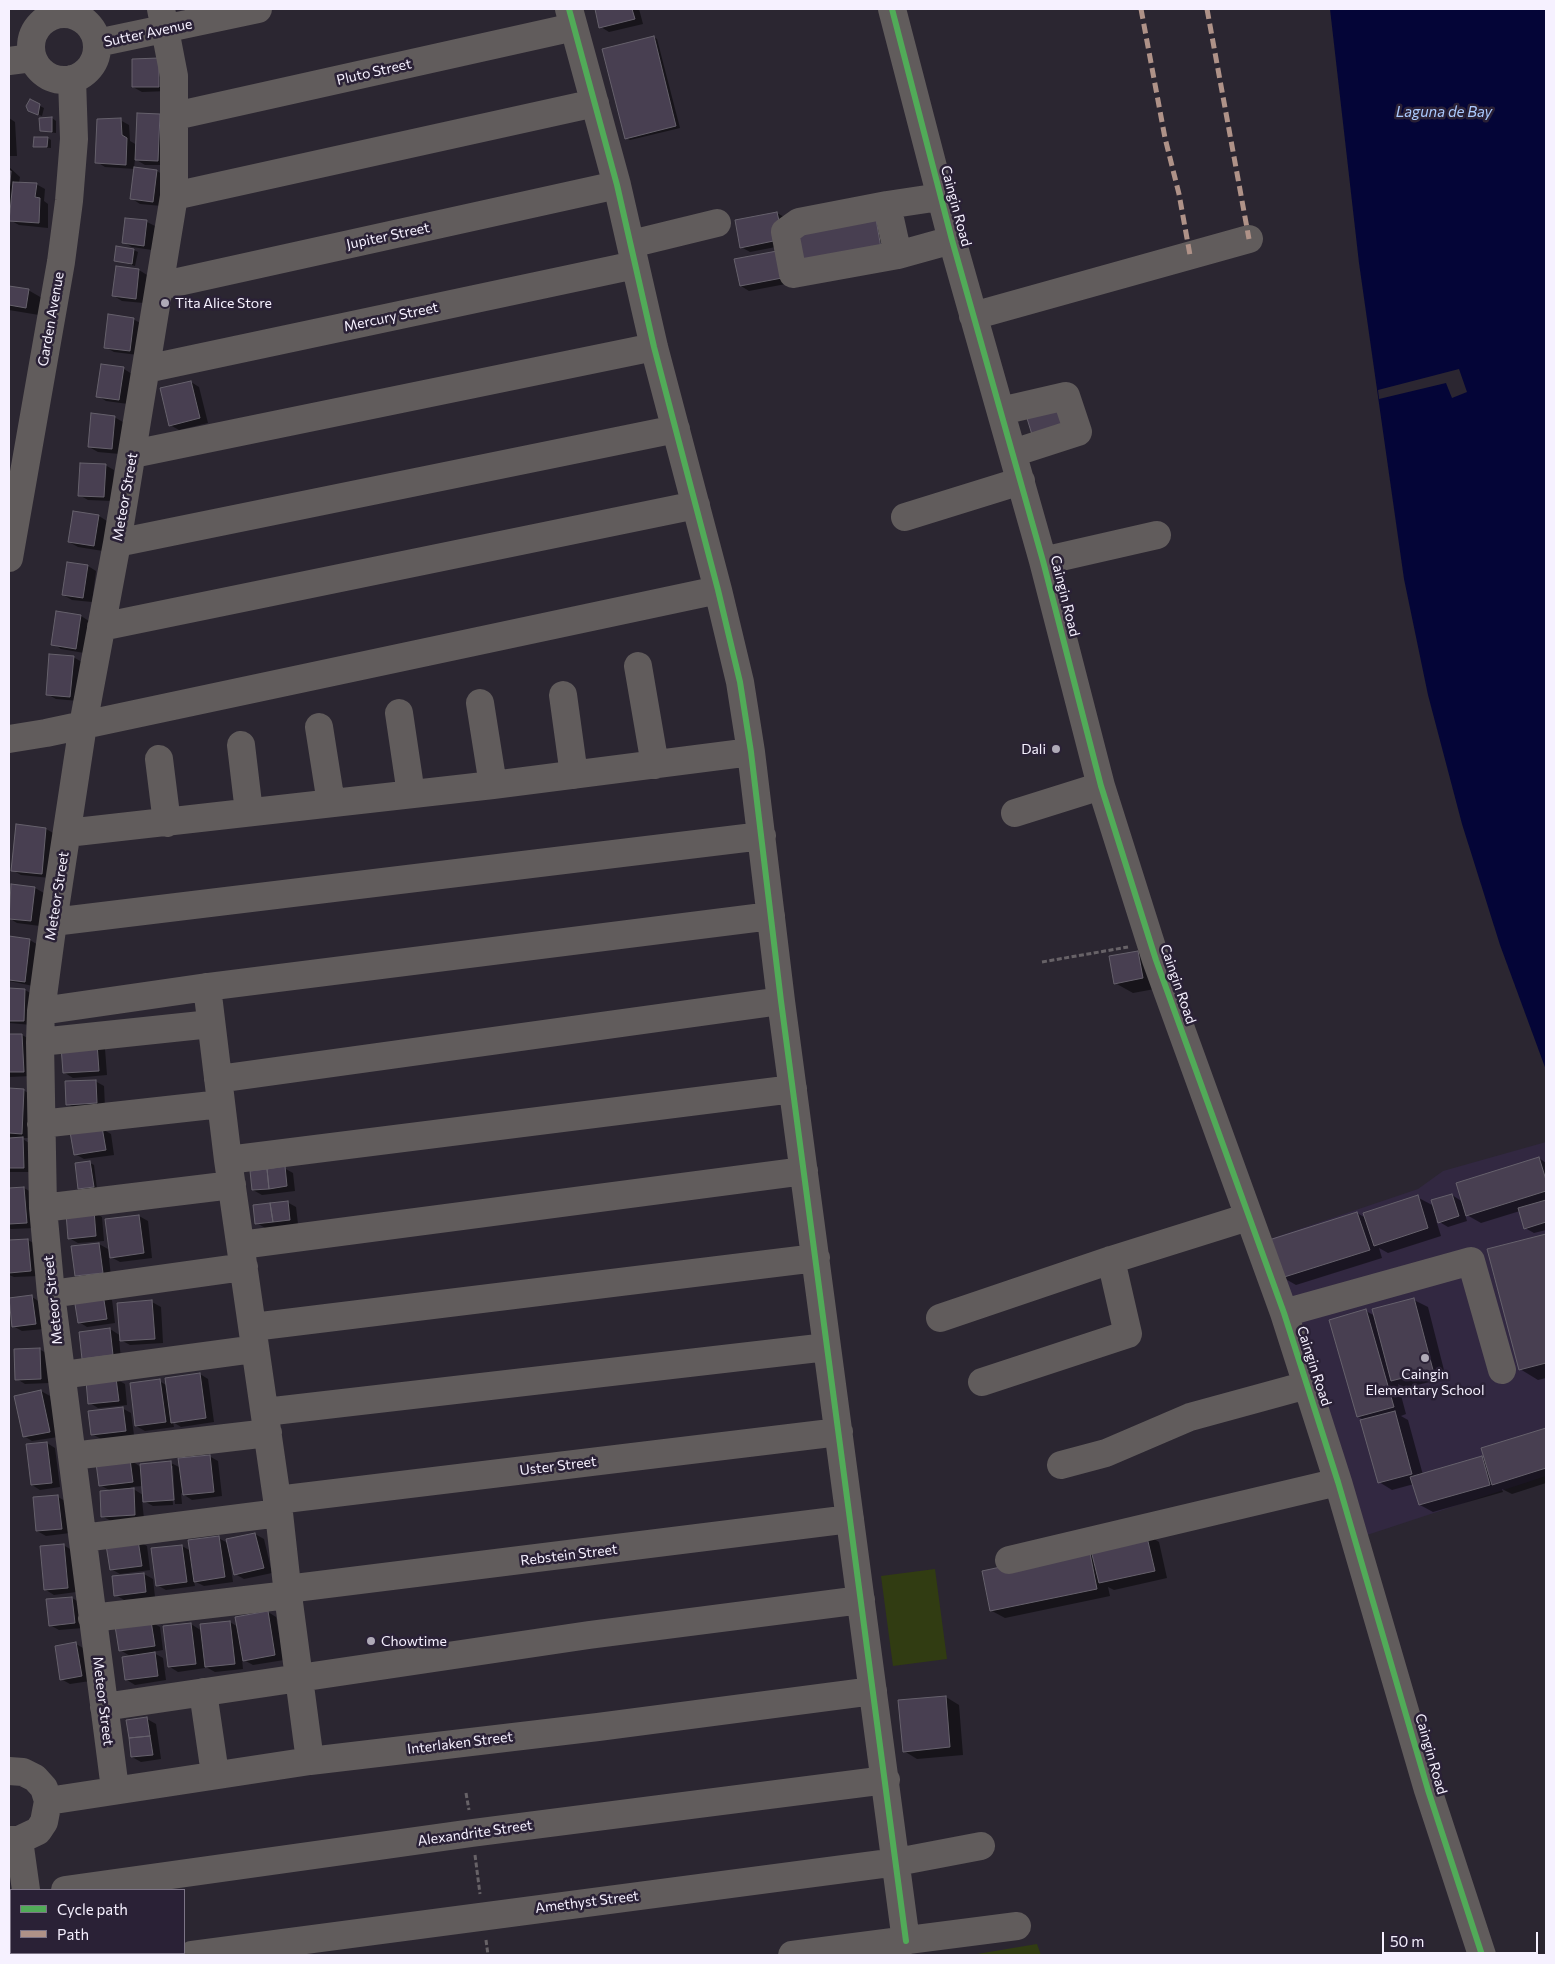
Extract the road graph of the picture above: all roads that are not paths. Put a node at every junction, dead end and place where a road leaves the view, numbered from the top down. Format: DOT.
graph roads {
  1 [pos="258,9"];
  2 [pos="892,9"];
  3 [pos="53,12"];
  4 [pos="572,18"];
  5 [pos="164,19"];
  6 [pos="97,43"];
  7 [pos="21,60"];
  8 [pos="72,79"];
  9 [pos="595,103"];
  10 [pos="175,116"];
  11 [pos="617,185"];
  12 [pos="174,196"];
  13 [pos="940,197"];
  14 [pos="887,205"];
  15 [pos="717,223"];
  16 [pos="1249,239"];
  17 [pos="952,240"];
  18 [pos="633,254"];
  19 [pos="898,255"];
  20 [pos="160,286"];
  21 [pos="973,316"];
  22 [pos="654,347"];
  23 [pos="146,369"];
  24 [pos="1001,411"];
  25 [pos="676,429"];
  26 [pos="1013,453"];
  27 [pos="133,454"];
  28 [pos="1021,481"];
  29 [pos="696,505"];
  30 [pos="905,517"];
  31 [pos="1157,535"];
  32 [pos="117,543"];
  33 [pos="9,558"];
  34 [pos="1044,561"];
  35 [pos="718,590"];
  36 [pos="101,627"];
  37 [pos="638,666"];
  38 [pos="563,695"];
  39 [pos="480,703"];
  40 [pos="399,713"];
  41 [pos="83,725"];
  42 [pos="319,728"];
  43 [pos="9,739"];
  44 [pos="241,745"];
  45 [pos="751,752"];
  46 [pos="159,759"];
  47 [pos="655,764"];
  48 [pos="574,775"];
  49 [pos="493,785"];
  50 [pos="1101,786"];
  51 [pos="412,794"];
  52 [pos="331,803"];
  53 [pos="249,812"];
  54 [pos="1015,813"];
  55 [pos="167,823"];
  56 [pos="67,833"];
  57 [pos="762,836"];
  58 [pos="771,916"];
  59 [pos="53,922"];
  60 [pos="206,987"];
  61 [pos="782,1001"];
  62 [pos="41,1011"];
  63 [pos="211,1024"];
  64 [pos="40,1042"];
  65 [pos="793,1089"];
  66 [pos="220,1091"];
  67 [pos="41,1124"];
  68 [pos="804,1171"];
  69 [pos="230,1173"];
  70 [pos="44,1208"];
  71 [pos="1248,1217"];
  72 [pos="242,1256"];
  73 [pos="816,1258"];
  74 [pos="1111,1260"];
  75 [pos="51,1294"];
  76 [pos="1284,1313"];
  77 [pos="940,1318"];
  78 [pos="254,1338"];
  79 [pos="827,1346"];
  80 [pos="1502,1370"];
  81 [pos="62,1375"];
  82 [pos="982,1382"];
  83 [pos="1308,1385"];
  84 [pos="266,1423"];
  85 [pos="838,1432"];
  86 [pos="72,1456"];
  87 [pos="1061,1465"];
  88 [pos="1338,1482"];
  89 [pos="278,1506"];
  90 [pos="850,1519"];
  91 [pos="83,1538"];
  92 [pos="1009,1560"];
  93 [pos="287,1592"];
  94 [pos="861,1600"];
  95 [pos="92,1618"];
  96 [pos="298,1677"];
  97 [pos="873,1691"];
  98 [pos="204,1692"];
  99 [pos="104,1707"];
  100 [pos="310,1761"];
  101 [pos="9,1770"];
  102 [pos="215,1774"];
  103 [pos="886,1780"];
  104 [pos="115,1789"];
  105 [pos="48,1801"];
  106 [pos="14,1840"];
  107 [pos="981,1846"];
  108 [pos="897,1862"];
  109 [pos="26,1889"];
  110 [pos="71,1889"];
  111 [pos="1017,1926"];
  112 [pos="923,1944"];
  113 [pos="844,1952"];
  114 [pos="192,1955"];
  115 [pos="792,1955"];
  116 [pos="1482,1955"];
  1 -- 5 [label="street, Sutter Avenue"];
  2 -- 13 [label="street, Caingin Road"];
  3 -- 6 [label="street"];
  3 -- 7 [label="street"];
  4 -- 9 [label="street"];
  4 -- 10 [label="street, Pluto Street"];
  5 -- 6 [label="street, Sutter Avenue"];
  5 -- 10 [label="street, Meteor Street"];
  6 -- 8 [label="street"];
  7 -- 8 [label="street"];
  8 -- 33 [label="street, Garden Avenue"];
  9 -- 11 [label="street"];
  9 -- 12 [label="street"];
  10 -- 12 [label="street, Meteor Street"];
  11 -- 18 [label="street"];
  11 -- 20 [label="street, Jupiter Street"];
  12 -- 20 [label="street, Meteor Street"];
  13 -- 14 [label="street"];
  13 -- 17 [label="street, Caingin Road"];
  14 -- 19 [label="street"];
  14 -- 19 [label="street"];
  15 -- 18 [label="street, Mercury Street"];
  16 -- 21 [label="street"];
  17 -- 19 [label="street"];
  17 -- 21 [label="street, Caingin Road"];
  18 -- 22 [label="street"];
  18 -- 23 [label="street, Mercury Street"];
  20 -- 23 [label="street, Meteor Street"];
  21 -- 24 [label="street, Caingin Road"];
  22 -- 25 [label="street"];
  22 -- 27 [label="street"];
  23 -- 27 [label="street, Meteor Street"];
  24 -- 26 [label="street, Caingin Road"];
  24 -- 26 [label="street"];
  25 -- 29 [label="street"];
  25 -- 32 [label="street"];
  26 -- 28 [label="street, Caingin Road"];
  27 -- 32 [label="street, Meteor Street"];
  28 -- 30 [label="street"];
  28 -- 34 [label="street, Caingin Road"];
  29 -- 35 [label="street"];
  29 -- 36 [label="street"];
  31 -- 34 [label="street"];
  32 -- 36 [label="street, Meteor Street"];
  34 -- 50 [label="street, Caingin Road"];
  35 -- 41 [label="street"];
  35 -- 45 [label="street"];
  36 -- 41 [label="street, Meteor Street"];
  37 -- 47 [label="street"];
  38 -- 48 [label="street"];
  39 -- 49 [label="street"];
  40 -- 51 [label="street"];
  41 -- 43 [label="street"];
  41 -- 56 [label="street, Meteor Street"];
  42 -- 52 [label="street"];
  44 -- 53 [label="street"];
  45 -- 47 [label="street"];
  45 -- 57 [label="street"];
  46 -- 55 [label="street"];
  47 -- 48 [label="street"];
  48 -- 49 [label="street"];
  49 -- 51 [label="street"];
  50 -- 54 [label="street"];
  50 -- 71 [label="street, Caingin Road"];
  51 -- 52 [label="street"];
  52 -- 53 [label="street"];
  53 -- 55 [label="street"];
  55 -- 56 [label="street"];
  56 -- 59 [label="street, Meteor Street"];
  57 -- 58 [label="street"];
  57 -- 59 [label="street"];
  58 -- 60 [label="street"];
  58 -- 61 [label="street"];
  59 -- 62 [label="street, Meteor Street"];
  60 -- 62 [label="street"];
  60 -- 63 [label="street"];
  61 -- 65 [label="street"];
  61 -- 66 [label="street"];
  62 -- 64 [label="street, Meteor Street"];
  63 -- 64 [label="street"];
  63 -- 66 [label="street"];
  64 -- 67 [label="street, Meteor Street"];
  65 -- 68 [label="street"];
  65 -- 69 [label="street"];
  66 -- 67 [label="street"];
  66 -- 69 [label="street"];
  67 -- 70 [label="street, Meteor Street"];
  68 -- 72 [label="street"];
  68 -- 73 [label="street"];
  69 -- 70 [label="street"];
  69 -- 72 [label="street"];
  70 -- 75 [label="street, Meteor Street"];
  71 -- 74 [label="street"];
  71 -- 76 [label="street, Caingin Road"];
  72 -- 75 [label="street"];
  72 -- 78 [label="street"];
  73 -- 78 [label="street"];
  73 -- 79 [label="street"];
  74 -- 77 [label="street"];
  74 -- 82 [label="street"];
  75 -- 81 [label="street, Meteor Street"];
  76 -- 80 [label="street"];
  76 -- 83 [label="street, Caingin Road"];
  78 -- 81 [label="street"];
  78 -- 84 [label="street"];
  79 -- 84 [label="street"];
  79 -- 85 [label="street"];
  81 -- 86 [label="street, Meteor Street"];
  83 -- 87 [label="street"];
  83 -- 88 [label="street, Caingin Road"];
  84 -- 86 [label="street"];
  84 -- 89 [label="street"];
  85 -- 89 [label="street, Uster Street"];
  85 -- 90 [label="street"];
  86 -- 91 [label="street, Meteor Street"];
  88 -- 92 [label="street"];
  88 -- 116 [label="street, Caingin Road"];
  89 -- 91 [label="street, Uster Street"];
  89 -- 93 [label="street"];
  90 -- 93 [label="street, Rebstein Street"];
  90 -- 94 [label="street"];
  91 -- 95 [label="street, Meteor Street"];
  93 -- 95 [label="street, Rebstein Street"];
  93 -- 96 [label="street"];
  94 -- 96 [label="street"];
  94 -- 97 [label="street"];
  95 -- 99 [label="street, Meteor Street"];
  96 -- 98 [label="street"];
  96 -- 100 [label="street"];
  97 -- 100 [label="street, Interlaken Street"];
  97 -- 103 [label="street"];
  98 -- 99 [label="street"];
  98 -- 102 [label="street"];
  99 -- 104 [label="street, Meteor Street"];
  100 -- 102 [label="street, Interlaken Street"];
  101 -- 105 [label="street"];
  102 -- 104 [label="street, Interlaken Street"];
  103 -- 108 [label="street"];
  103 -- 110 [label="street, Alexandrite Street"];
  104 -- 105 [label="street, Interlaken Street"];
  105 -- 106 [label="street"];
  106 -- 109 [label="street"];
  107 -- 108 [label="street, Amethyst Street"];
  108 -- 112 [label="street"];
  108 -- 114 [label="street, Amethyst Street"];
  111 -- 112 [label="street"];
  112 -- 113 [label="street"];
  113 -- 115 [label="street"];
}
